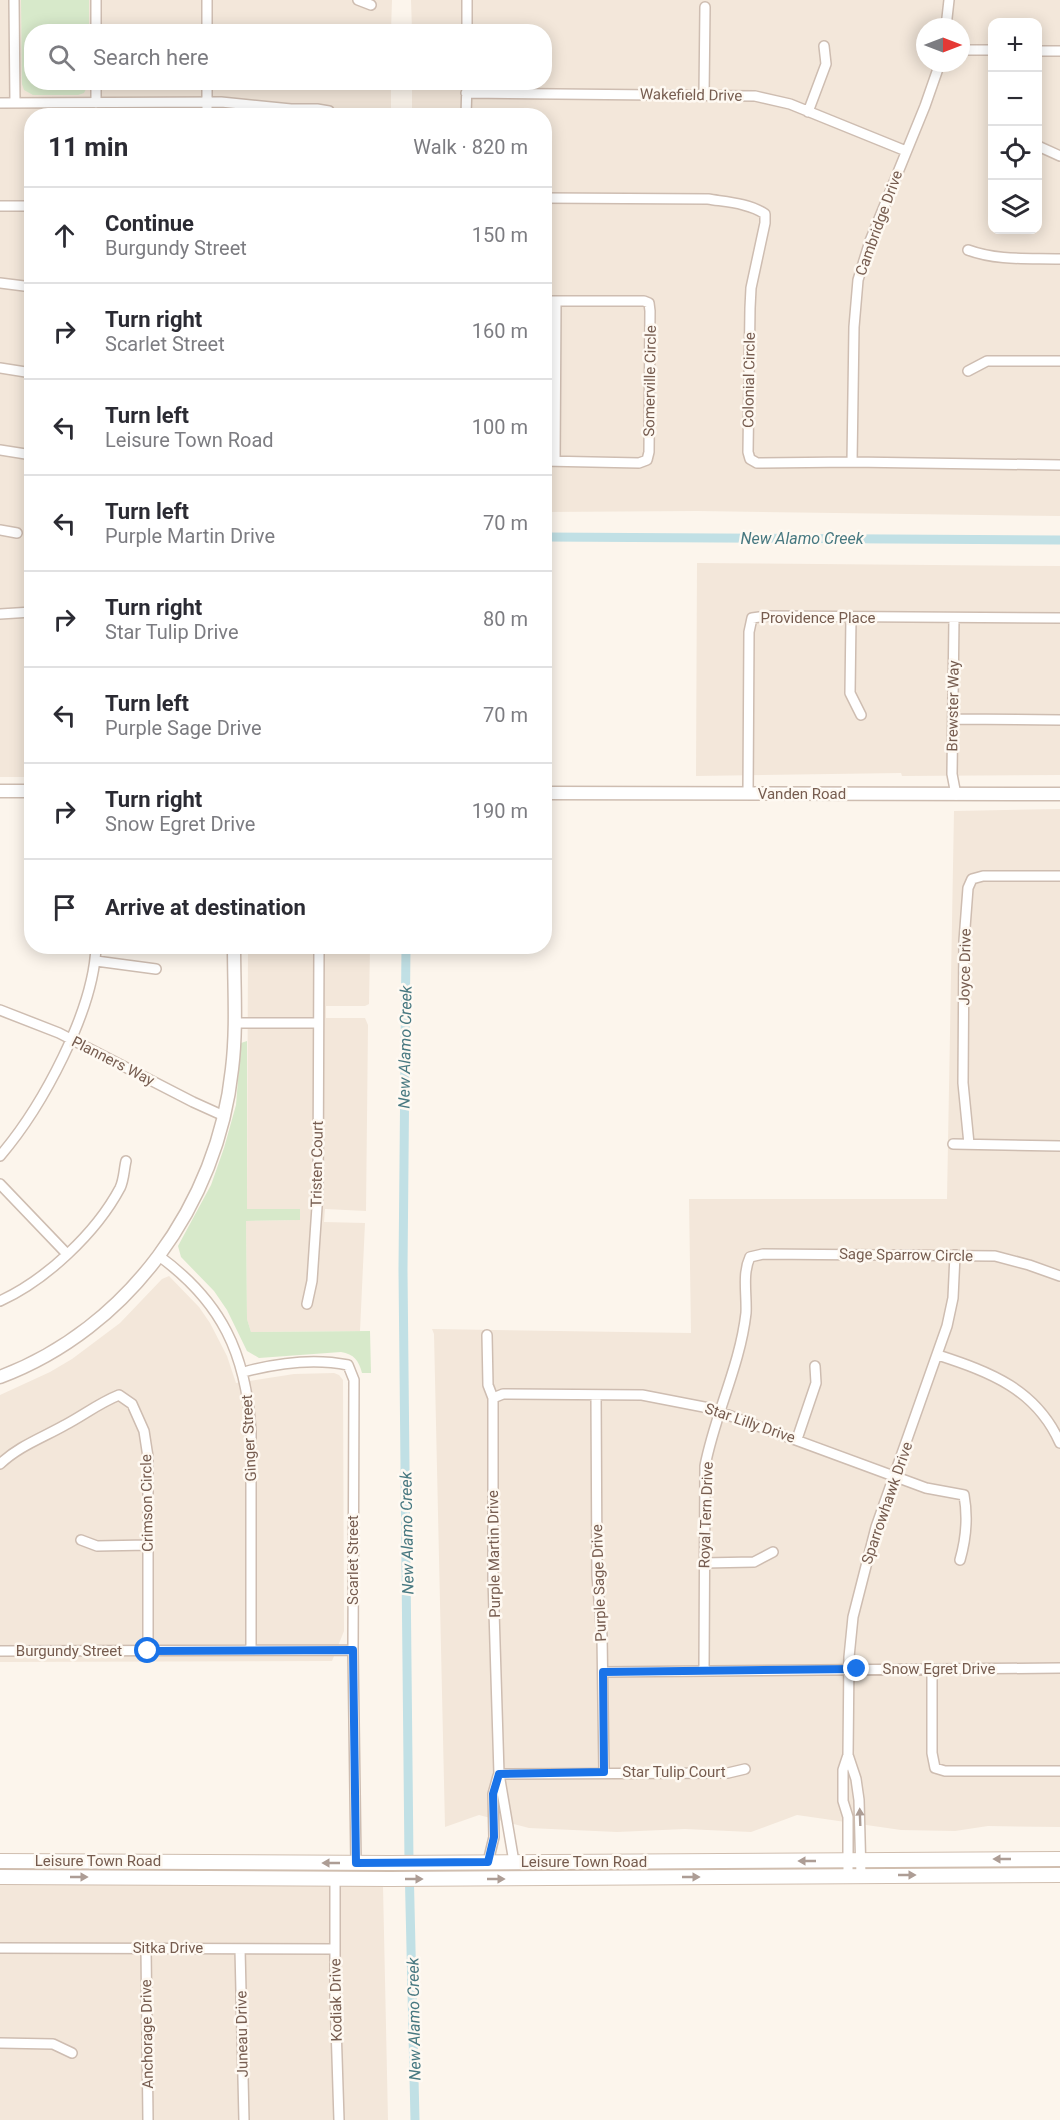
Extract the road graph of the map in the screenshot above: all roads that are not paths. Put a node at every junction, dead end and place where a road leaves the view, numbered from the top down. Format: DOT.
graph roads {
  1 [pos="14,0"];
  2 [pos="96,0"];
  3 [pos="207,0"];
  4 [pos="358,0"];
  5 [pos="467,0"];
  6 [pos="949,0"];
  7 [pos="371,5"];
  8 [pos="705,7"];
  9 [pos="947,18"];
  10 [pos="96,24"];
  11 [pos="207,24"];
  12 [pos="467,24"];
  13 [pos="824,46"];
  14 [pos="970,50"];
  15 [pos="988,50"];
  16 [pos="1042,51"];
  17 [pos="1060,51"];
  18 [pos="937,72"];
  19 [pos="96,90"];
  20 [pos="207,90"];
  21 [pos="466,93"];
  22 [pos="704,95"];
  23 [pos="207,102"];
  24 [pos="0,103"];
  25 [pos="15,103"];
  26 [pos="96,103"];
  27 [pos="207,108"];
  28 [pos="279,108"];
  29 [pos="466,108"];
  30 [pos="808,112"];
  31 [pos="1042,148"];
  32 [pos="906,151"];
  33 [pos="1060,156"];
  34 [pos="552,198"];
  35 [pos="0,206"];
  36 [pos="24,206"];
  37 [pos="968,250"];
  38 [pos="1060,259"];
  39 [pos="0,283"];
  40 [pos="24,285"];
  41 [pos="552,301"];
  42 [pos="556,301"];
  43 [pos="1060,361"];
  44 [pos="0,368"];
  45 [pos="968,371"];
  46 [pos="24,372"];
  47 [pos="0,450"];
  48 [pos="24,454"];
  49 [pos="555,461"];
  50 [pos="852,462"];
  51 [pos="1060,465"];
  52 [pos="0,530"];
  53 [pos="17,533"];
  54 [pos="24,612"];
  55 [pos="0,614"];
  56 [pos="851,617"];
  57 [pos="954,618"];
  58 [pos="1060,618"];
  59 [pos="861,715"];
  60 [pos="953,719"];
  61 [pos="1060,720"];
  62 [pos="0,791"];
  63 [pos="24,791"];
  64 [pos="552,793"];
  65 [pos="748,794"];
  66 [pos="1060,794"];
  67 [pos="956,795"];
  68 [pos="1060,876"];
  69 [pos="96,954"];
  70 [pos="234,954"];
  71 [pos="319,954"];
  72 [pos="96,961"];
  73 [pos="156,969"];
  74 [pos="0,1010"];
  75 [pos="234,1023"];
  76 [pos="318,1023"];
  77 [pos="71,1039"];
  78 [pos="224,1116"];
  79 [pos="953,1144"];
  80 [pos="969,1144"];
  81 [pos="1060,1146"];
  82 [pos="0,1156"];
  83 [pos="126,1161"];
  84 [pos="0,1184"];
  85 [pos="67,1254"];
  86 [pos="955,1255"];
  87 [pos="159,1256"];
  88 [pos="750,1257"];
  89 [pos="1060,1276"];
  90 [pos="0,1301"];
  91 [pos="307,1304"];
  92 [pos="487,1335"];
  93 [pos="938,1355"];
  94 [pos="815,1366"];
  95 [pos="244,1372"];
  96 [pos="0,1377"];
  97 [pos="596,1395"];
  98 [pos="493,1398"];
  99 [pos="720,1411"];
  100 [pos="797,1439"];
  101 [pos="1060,1443"];
  102 [pos="0,1464"];
  103 [pos="895,1476"];
  104 [pos="81,1539"];
  105 [pos="148,1545"];
  106 [pos="773,1552"];
  107 [pos="960,1560"];
  108 [pos="704,1563"];
  109 [pos="251,1650"];
  110 [pos="353,1650"];
  111 [pos="0,1651"];
  112 [pos="148,1651"];
  113 [pos="1060,1668"];
  114 [pos="849,1669"];
  115 [pos="932,1669"];
  116 [pos="704,1670"];
  117 [pos="603,1672"];
  118 [pos="848,1755"];
  119 [pos="745,1769"];
  120 [pos="1060,1771"];
  121 [pos="604,1772"];
  122 [pos="499,1774"];
  123 [pos="1060,1858"];
  124 [pos="855,1860"];
  125 [pos="0,1861"];
  126 [pos="488,1862"];
  127 [pos="514,1862"];
  128 [pos="356,1863"];
  129 [pos="1060,1875"];
  130 [pos="0,1876"];
  131 [pos="854,1876"];
  132 [pos="335,1879"];
  133 [pos="0,1948"];
  134 [pos="146,1948"];
  135 [pos="240,1949"];
  136 [pos="335,1949"];
  137 [pos="0,2043"];
  138 [pos="72,2053"];
  139 [pos="148,2120"];
  140 [pos="244,2120"];
  141 [pos="339,2120"];
  1 -- 25 [label="street"];
  2 -- 10 [label="street"];
  3 -- 11 [label="street"];
  4 -- 7 [label="street"];
  5 -- 12 [label="street"];
  6 -- 9 [label="street"];
  8 -- 22 [label="street"];
  13 -- 30 [label="street"];
  14 -- 15 [label="street"];
  16 -- 17 [label="street"];
  18 -- 32 [label="street, Cambridge Drive"];
  19 -- 26 [label="street"];
  20 -- 23 [label="street"];
  21 -- 22 [label="street, Wakefield Drive"];
  21 -- 29 [label="street"];
  22 -- 30 [label="street, Wakefield Drive"];
  23 -- 26 [label="street"];
  23 -- 27 [label="street"];
  23 -- 28 [label="street"];
  24 -- 25 [label="street"];
  25 -- 26 [label="street"];
  30 -- 32 [label="street, Wakefield Drive"];
  31 -- 33 [label="street"];
  32 -- 50 [label="street, Cambridge Drive"];
  34 -- 50 [label="street, Colonial Circle"];
  35 -- 36 [label="street"];
  37 -- 38 [label="street"];
  39 -- 40 [label="street"];
  41 -- 42 [label="street, Somerville Circle"];
  42 -- 49 [label="street"];
  42 -- 49 [label="street, Somerville Circle"];
  43 -- 45 [label="street"];
  44 -- 46 [label="street"];
  47 -- 48 [label="street"];
  50 -- 51 [label="street, Colonial Circle"];
  52 -- 53 [label="street"];
  54 -- 55 [label="street"];
  56 -- 57 [label="street, Providence Place"];
  56 -- 59 [label="street"];
  56 -- 65 [label="street, Providence Place"];
  57 -- 58 [label="street, Providence Place"];
  57 -- 60 [label="street, Brewster Way"];
  60 -- 61 [label="street"];
  60 -- 67 [label="street, Brewster Way"];
  62 -- 63 [label="street"];
  64 -- 65 [label="street, Vanden Road"];
  65 -- 67 [label="street, Vanden Road"];
  66 -- 67 [label="street, Vanden Road"];
  68 -- 80 [label="street, Joyce Drive"];
  69 -- 72 [label="street"];
  70 -- 75 [label="street"];
  71 -- 76 [label="street, Tristen Court"];
  72 -- 73 [label="street"];
  72 -- 77 [label="street"];
  74 -- 77 [label="street, Planners Way"];
  75 -- 76 [label="street"];
  75 -- 78 [label="street"];
  76 -- 91 [label="street, Tristen Court"];
  77 -- 78 [label="street, Planners Way"];
  77 -- 82 [label="street"];
  78 -- 87 [label="street"];
  79 -- 80 [label="street"];
  80 -- 81 [label="street"];
  83 -- 85 [label="street"];
  84 -- 85 [label="street"];
  85 -- 90 [label="street"];
  86 -- 88 [label="street, Sage Sparrow Circle"];
  86 -- 89 [label="street, Sage Sparrow Circle"];
  86 -- 93 [label="street, Sparrowhawk Drive"];
  87 -- 95 [label="street, Ginger Street"];
  87 -- 96 [label="street"];
  88 -- 99 [label="street, Royal Tern Drive"];
  92 -- 98 [label="street, Purple Martin Drive"];
  93 -- 101 [label="street"];
  93 -- 103 [label="street, Sparrowhawk Drive"];
  94 -- 100 [label="street"];
  95 -- 109 [label="street, Ginger Street"];
  95 -- 110 [label="street, Scarlet Street"];
  97 -- 98 [label="street, Star Lilly Drive"];
  97 -- 99 [label="street, Star Lilly Drive"];
  97 -- 117 [label="street, Purple Sage Drive"];
  98 -- 122 [label="street, Purple Martin Drive"];
  99 -- 100 [label="street, Star Lilly Drive"];
  99 -- 108 [label="street, Royal Tern Drive"];
  100 -- 103 [label="street, Star Lilly Drive"];
  102 -- 105 [label="street, Crimson Circle"];
  103 -- 107 [label="street, Star Lilly Drive"];
  103 -- 114 [label="street, Sparrowhawk Drive"];
  104 -- 105 [label="street"];
  105 -- 112 [label="street, Crimson Circle"];
  106 -- 108 [label="street"];
  108 -- 116 [label="street, Royal Tern Drive"];
  109 -- 110 [label="street, Burgundy Street"];
  109 -- 112 [label="street, Burgundy Street"];
  110 -- 128 [label="street, Scarlet Street"];
  111 -- 112 [label="street, Burgundy Street"];
  113 -- 115 [label="street, Snow Egret Drive"];
  114 -- 115 [label="street, Snow Egret Drive"];
  114 -- 116 [label="street, Snow Egret Drive"];
  114 -- 118 [label="street, Sparrowhawk Drive"];
  115 -- 120 [label="street"];
  116 -- 117 [label="street, Snow Egret Drive"];
  117 -- 121 [label="street, Purple Sage Drive"];
  124 -- 118 [label="street, Sparrowhawk Drive, one-way"];
  118 -- 124 [label="street, Sparrowhawk Drive"];
  119 -- 121 [label="street, Star Tulip Court"];
  121 -- 122 [label="street, Star Tulip Court"];
  122 -- 126 [label="street, Purple Martin Drive"];
  122 -- 127 [label="street, Purple Martin Drive"];
  123 -- 124 [label="main road, Leisure Town Road, one-way"];
  124 -- 127 [label="main road, Leisure Town Road, one-way"];
  124 -- 131 [label="street, Sparrowhawk Drive"];
  128 -- 125 [label="main road, Leisure Town Road, one-way"];
  126 -- 127 [label="main road, Leisure Town Road"];
  126 -- 128 [label="main road, Leisure Town Road"];
  131 -- 129 [label="main road, Leisure Town Road, one-way"];
  130 -- 132 [label="main road, Leisure Town Road, one-way"];
  132 -- 131 [label="main road, Leisure Town Road, one-way"];
  132 -- 136 [label="street, Kodiak Drive"];
  133 -- 134 [label="street, Sitka Drive"];
  134 -- 135 [label="street, Sitka Drive"];
  134 -- 139 [label="street, Anchorage Drive"];
  135 -- 136 [label="street, Sitka Drive"];
  135 -- 140 [label="street, Juneau Drive"];
  136 -- 141 [label="street, Kodiak Drive"];
  137 -- 138 [label="street"];
}
